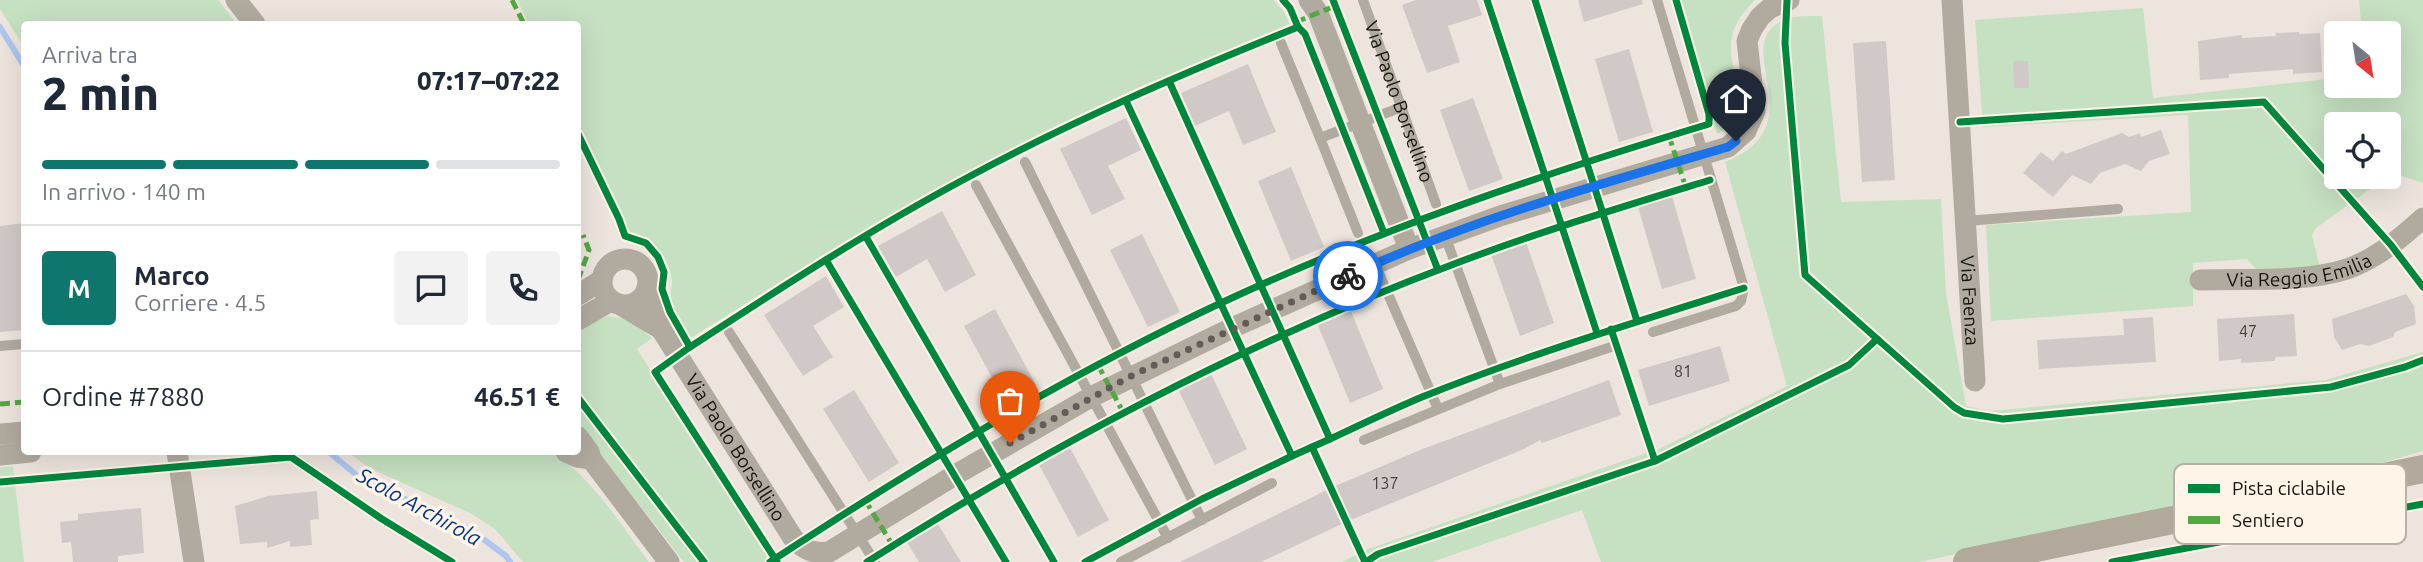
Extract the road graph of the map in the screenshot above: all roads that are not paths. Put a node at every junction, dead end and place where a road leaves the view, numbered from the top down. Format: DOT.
graph roads {
  1 [pos="236,0"];
  2 [pos="1310,0"];
  3 [pos="1363,0"];
  4 [pos="1657,0"];
  5 [pos="1789,0"];
  6 [pos="1952,0"];
  7 [pos="253,21"];
  8 [pos="1281,43"];
  9 [pos="1402,107"];
  10 [pos="1360,122"];
  11 [pos="1320,138"];
  12 [pos="1702,154"];
  13 [pos="1025,162"];
  14 [pos="976,186"];
  15 [pos="1436,204"];
  16 [pos="2118,209"];
  17 [pos="2423,218"];
  18 [pos="1966,221"];
  19 [pos="1358,233"];
  20 [pos="1445,236"];
  21 [pos="1409,249"];
  22 [pos="1375,264"];
  23 [pos="602,280"];
  24 [pos="2200,280"];
  25 [pos="647,287"];
  26 [pos="581,293"];
  27 [pos="615,303"];
  28 [pos="581,319"];
  29 [pos="661,329"];
  30 [pos="729,332"];
  31 [pos="1653,332"];
  32 [pos="21,344"];
  33 [pos="1617,345"];
  34 [pos="0,346"];
  35 [pos="1131,376"];
  36 [pos="1975,381"];
  37 [pos="1500,384"];
  38 [pos="1091,397"];
  39 [pos="1438,409"];
  40 [pos="21,432"];
  41 [pos="0,435"];
  42 [pos="1364,440"];
  43 [pos="581,441"];
  44 [pos="21,453"];
  45 [pos="0,455"];
  46 [pos="177,455"];
  47 [pos="573,455"];
  48 [pos="591,459"];
  49 [pos="1272,483"];
  50 [pos="1202,520"];
  51 [pos="2174,520"];
  52 [pos="858,534"];
  53 [pos="1168,538"];
  54 [pos="194,562"];
  55 [pos="669,562"];
  56 [pos="875,562"];
  57 [pos="1121,562"];
  58 [pos="1967,562"];
  1 -- 7 [label="street"];
  2 -- 10 [label="street"];
  3 -- 9 [label="lane, Via Paolo Borsellino"];
  4 -- 12 [label="lane"];
  5 -- 12 [label="street, Via Paolo Borsellino"];
  6 -- 18 [label="street, Via Faenza"];
  8 -- 11 [label="lane"];
  9 -- 10 [label="lane"];
  9 -- 15 [label="lane, Via Paolo Borsellino"];
  10 -- 11 [label="lane"];
  10 -- 21 [label="street"];
  11 -- 19 [label="lane"];
  12 -- 20 [label="street, Via Paolo Borsellino"];
  12 -- 31 [label="lane"];
  13 -- 35 [label="lane"];
  14 -- 38 [label="lane"];
  16 -- 18 [label="lane"];
  17 -- 24 [label="street, Via Reggio Emilia"];
  18 -- 36 [label="street, Via Faenza"];
  20 -- 21 [label="street, Via Paolo Borsellino"];
  20 -- 37 [label="lane"];
  21 -- 22 [label="street, Via Paolo Borsellino"];
  22 -- 35 [label="street, Via Paolo Borsellino"];
  22 -- 39 [label="lane"];
  23 -- 25 [label="street"];
  23 -- 26 [label="street"];
  23 -- 27 [label="street"];
  25 -- 27 [label="street"];
  25 -- 29 [label="street"];
  27 -- 28 [label="street"];
  27 -- 29 [label="street"];
  29 -- 52 [label="street, Via Paolo Borsellino"];
  30 -- 52 [label="lane"];
  32 -- 34 [label="lane"];
  33 -- 37 [label="lane"];
  35 -- 38 [label="street, Via Paolo Borsellino"];
  35 -- 50 [label="lane"];
  37 -- 39 [label="lane"];
  38 -- 52 [label="street, Via Paolo Borsellino"];
  38 -- 53 [label="lane"];
  39 -- 42 [label="lane"];
  40 -- 41 [label="street"];
  43 -- 48 [label="street"];
  44 -- 45 [label="street"];
  46 -- 54 [label="street"];
  47 -- 48 [label="street"];
  48 -- 55 [label="street"];
  49 -- 50 [label="lane"];
  50 -- 53 [label="lane"];
  51 -- 58 [label="street"];
  52 -- 56 [label="lane"];
  53 -- 57 [label="lane"];
}
